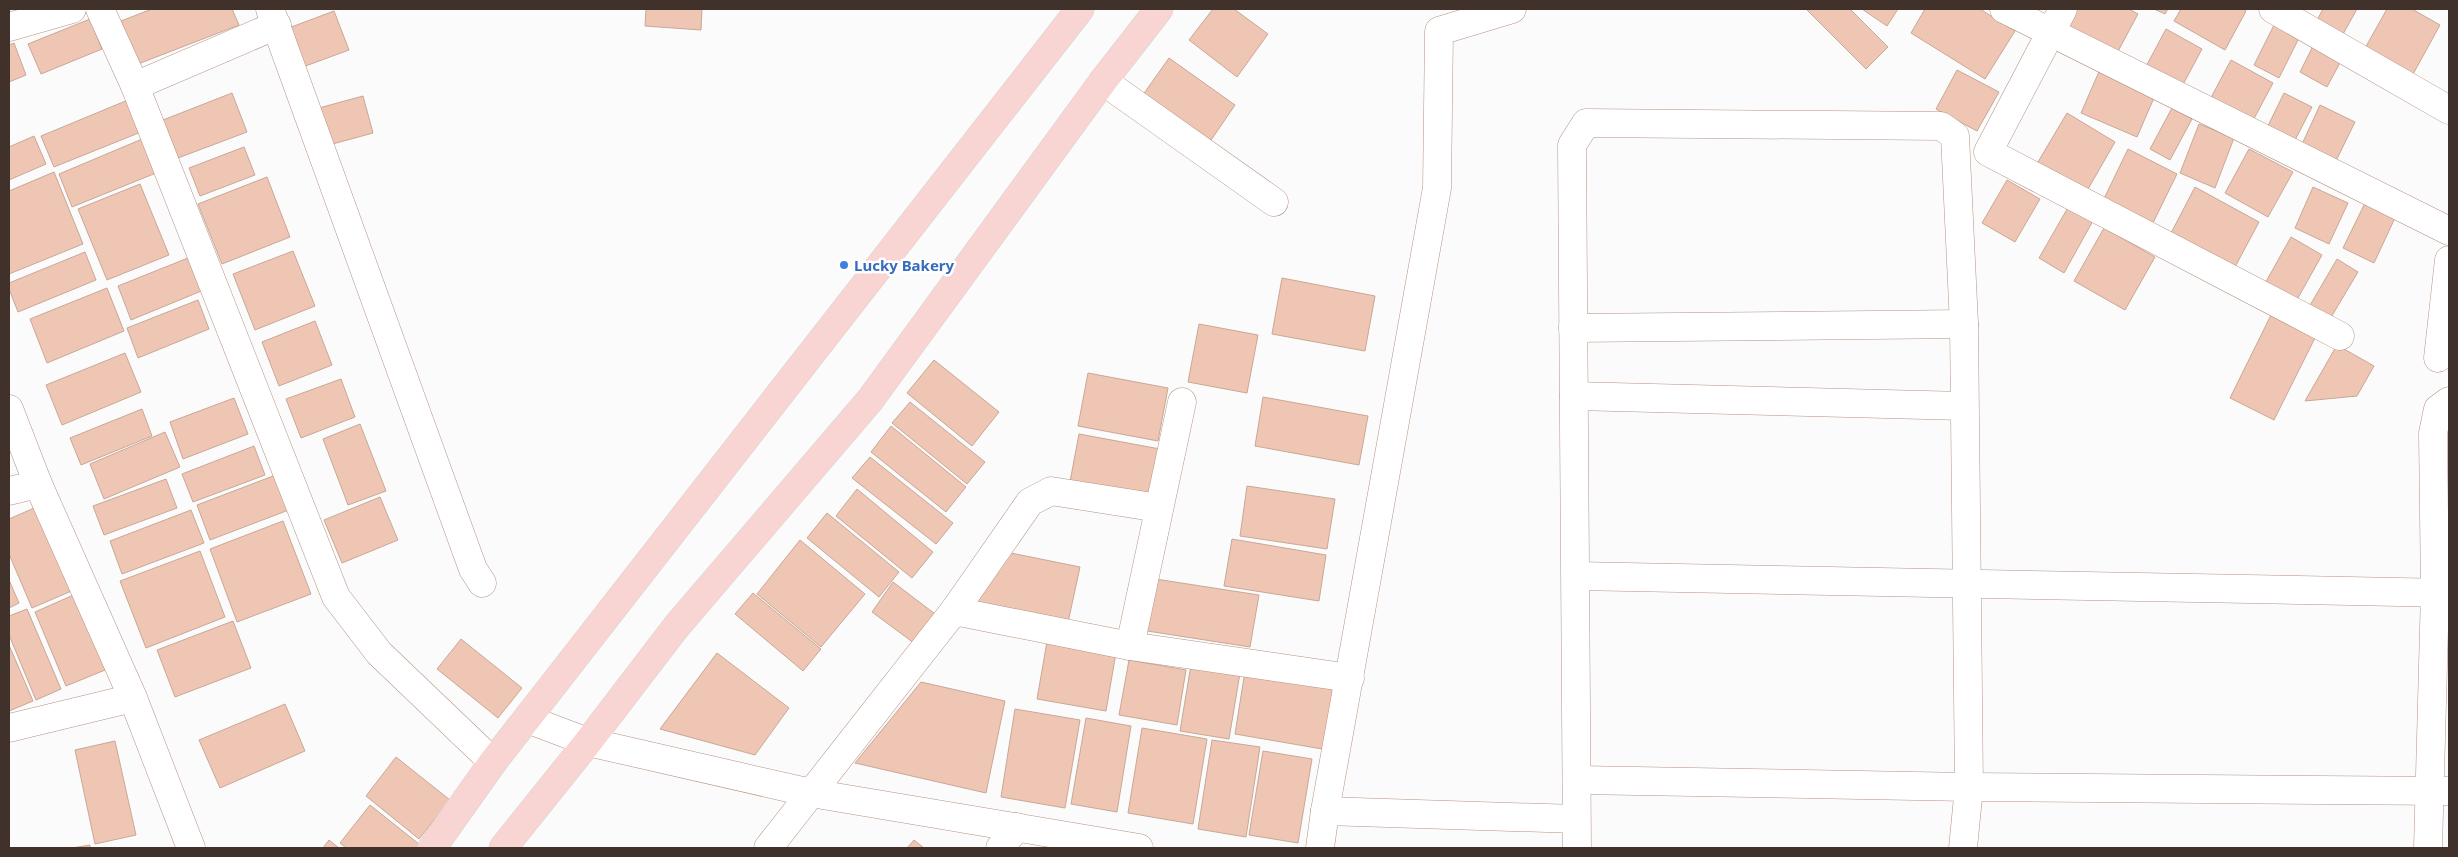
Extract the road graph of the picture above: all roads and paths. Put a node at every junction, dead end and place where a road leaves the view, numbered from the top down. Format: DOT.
graph roads {
  1 [pos="72,9"];
  2 [pos="100,9"];
  3 [pos="1080,9"];
  4 [pos="1512,9"];
  5 [pos="2004,9"];
  6 [pos="2063,9"];
  7 [pos="2273,9"];
  8 [pos="1150,12"];
  9 [pos="274,17"];
  10 [pos="9,27"];
  11 [pos="2050,33"];
  12 [pos="1102,81"];
  13 [pos="135,86"];
  14 [pos="2449,110"];
  15 [pos="1274,202"];
  16 [pos="2449,232"];
  17 [pos="2449,260"];
  18 [pos="1964,324"];
  19 [pos="1573,328"];
  20 [pos="2340,336"];
  21 [pos="2438,358"];
  22 [pos="1574,396"];
  23 [pos="2449,401"];
  24 [pos="1182,402"];
  25 [pos="1964,406"];
  26 [pos="9,409"];
  27 [pos="38,484"];
  28 [pos="9,491"];
  29 [pos="1159,508"];
  30 [pos="1576,576"];
  31 [pos="482,583"];
  32 [pos="1965,585"];
  33 [pos="2442,593"];
  34 [pos="954,610"];
  35 [pos="1130,646"];
  36 [pos="1350,678"];
  37 [pos="133,698"];
  38 [pos="527,719"];
  39 [pos="9,728"];
  40 [pos="588,742"];
  41 [pos="493,762"];
  42 [pos="1578,780"];
  43 [pos="1968,787"];
  44 [pos="2439,791"];
  45 [pos="811,793"];
  46 [pos="1324,811"];
  47 [pos="1576,819"];
  48 [pos="1018,827"];
  49 [pos="191,848"];
  50 [pos="432,848"];
  51 [pos="503,848"];
  52 [pos="768,848"];
  53 [pos="1000,848"];
  54 [pos="1139,848"];
  55 [pos="1320,848"];
  56 [pos="1577,848"];
  57 [pos="1963,848"];
  58 [pos="2428,848"];
  1 -- 10 [label="street"];
  2 -- 13 [label="street"];
  3 -- 38 [label="main road"];
  4 -- 36 [label="street"];
  5 -- 11 [label="street"];
  6 -- 11 [label="street"];
  7 -- 14 [label="street"];
  8 -- 12 [label="main road"];
  9 -- 13 [label="street"];
  9 -- 31 [label="street"];
  11 -- 16 [label="street"];
  11 -- 20 [label="street"];
  12 -- 15 [label="street"];
  12 -- 40 [label="main road"];
  13 -- 41 [label="street"];
  17 -- 21 [label="street"];
  18 -- 19 [label="street"];
  18 -- 19 [label="street"];
  18 -- 25 [label="street"];
  19 -- 22 [label="street"];
  22 -- 25 [label="street"];
  22 -- 30 [label="street"];
  23 -- 33 [label="street"];
  24 -- 29 [label="street"];
  25 -- 32 [label="street"];
  26 -- 27 [label="street"];
  27 -- 28 [label="street"];
  27 -- 37 [label="street"];
  29 -- 34 [label="street"];
  29 -- 35 [label="street"];
  30 -- 32 [label="street"];
  30 -- 42 [label="street"];
  32 -- 33 [label="street"];
  32 -- 43 [label="street"];
  33 -- 44 [label="street"];
  34 -- 35 [label="street"];
  34 -- 45 [label="street"];
  35 -- 36 [label="street"];
  36 -- 46 [label="street"];
  37 -- 39 [label="street"];
  37 -- 49 [label="street"];
  38 -- 40 [label="street"];
  38 -- 41 [label="main road"];
  40 -- 45 [label="street"];
  40 -- 51 [label="main road"];
  41 -- 50 [label="main road"];
  42 -- 43 [label="street"];
  42 -- 47 [label="street"];
  43 -- 44 [label="street"];
  43 -- 57 [label="street"];
  44 -- 58 [label="street"];
  45 -- 48 [label="street"];
  45 -- 52 [label="street"];
  46 -- 47 [label="street"];
  46 -- 55 [label="street"];
  47 -- 56 [label="street"];
  48 -- 53 [label="street"];
  48 -- 54 [label="street"];
}
